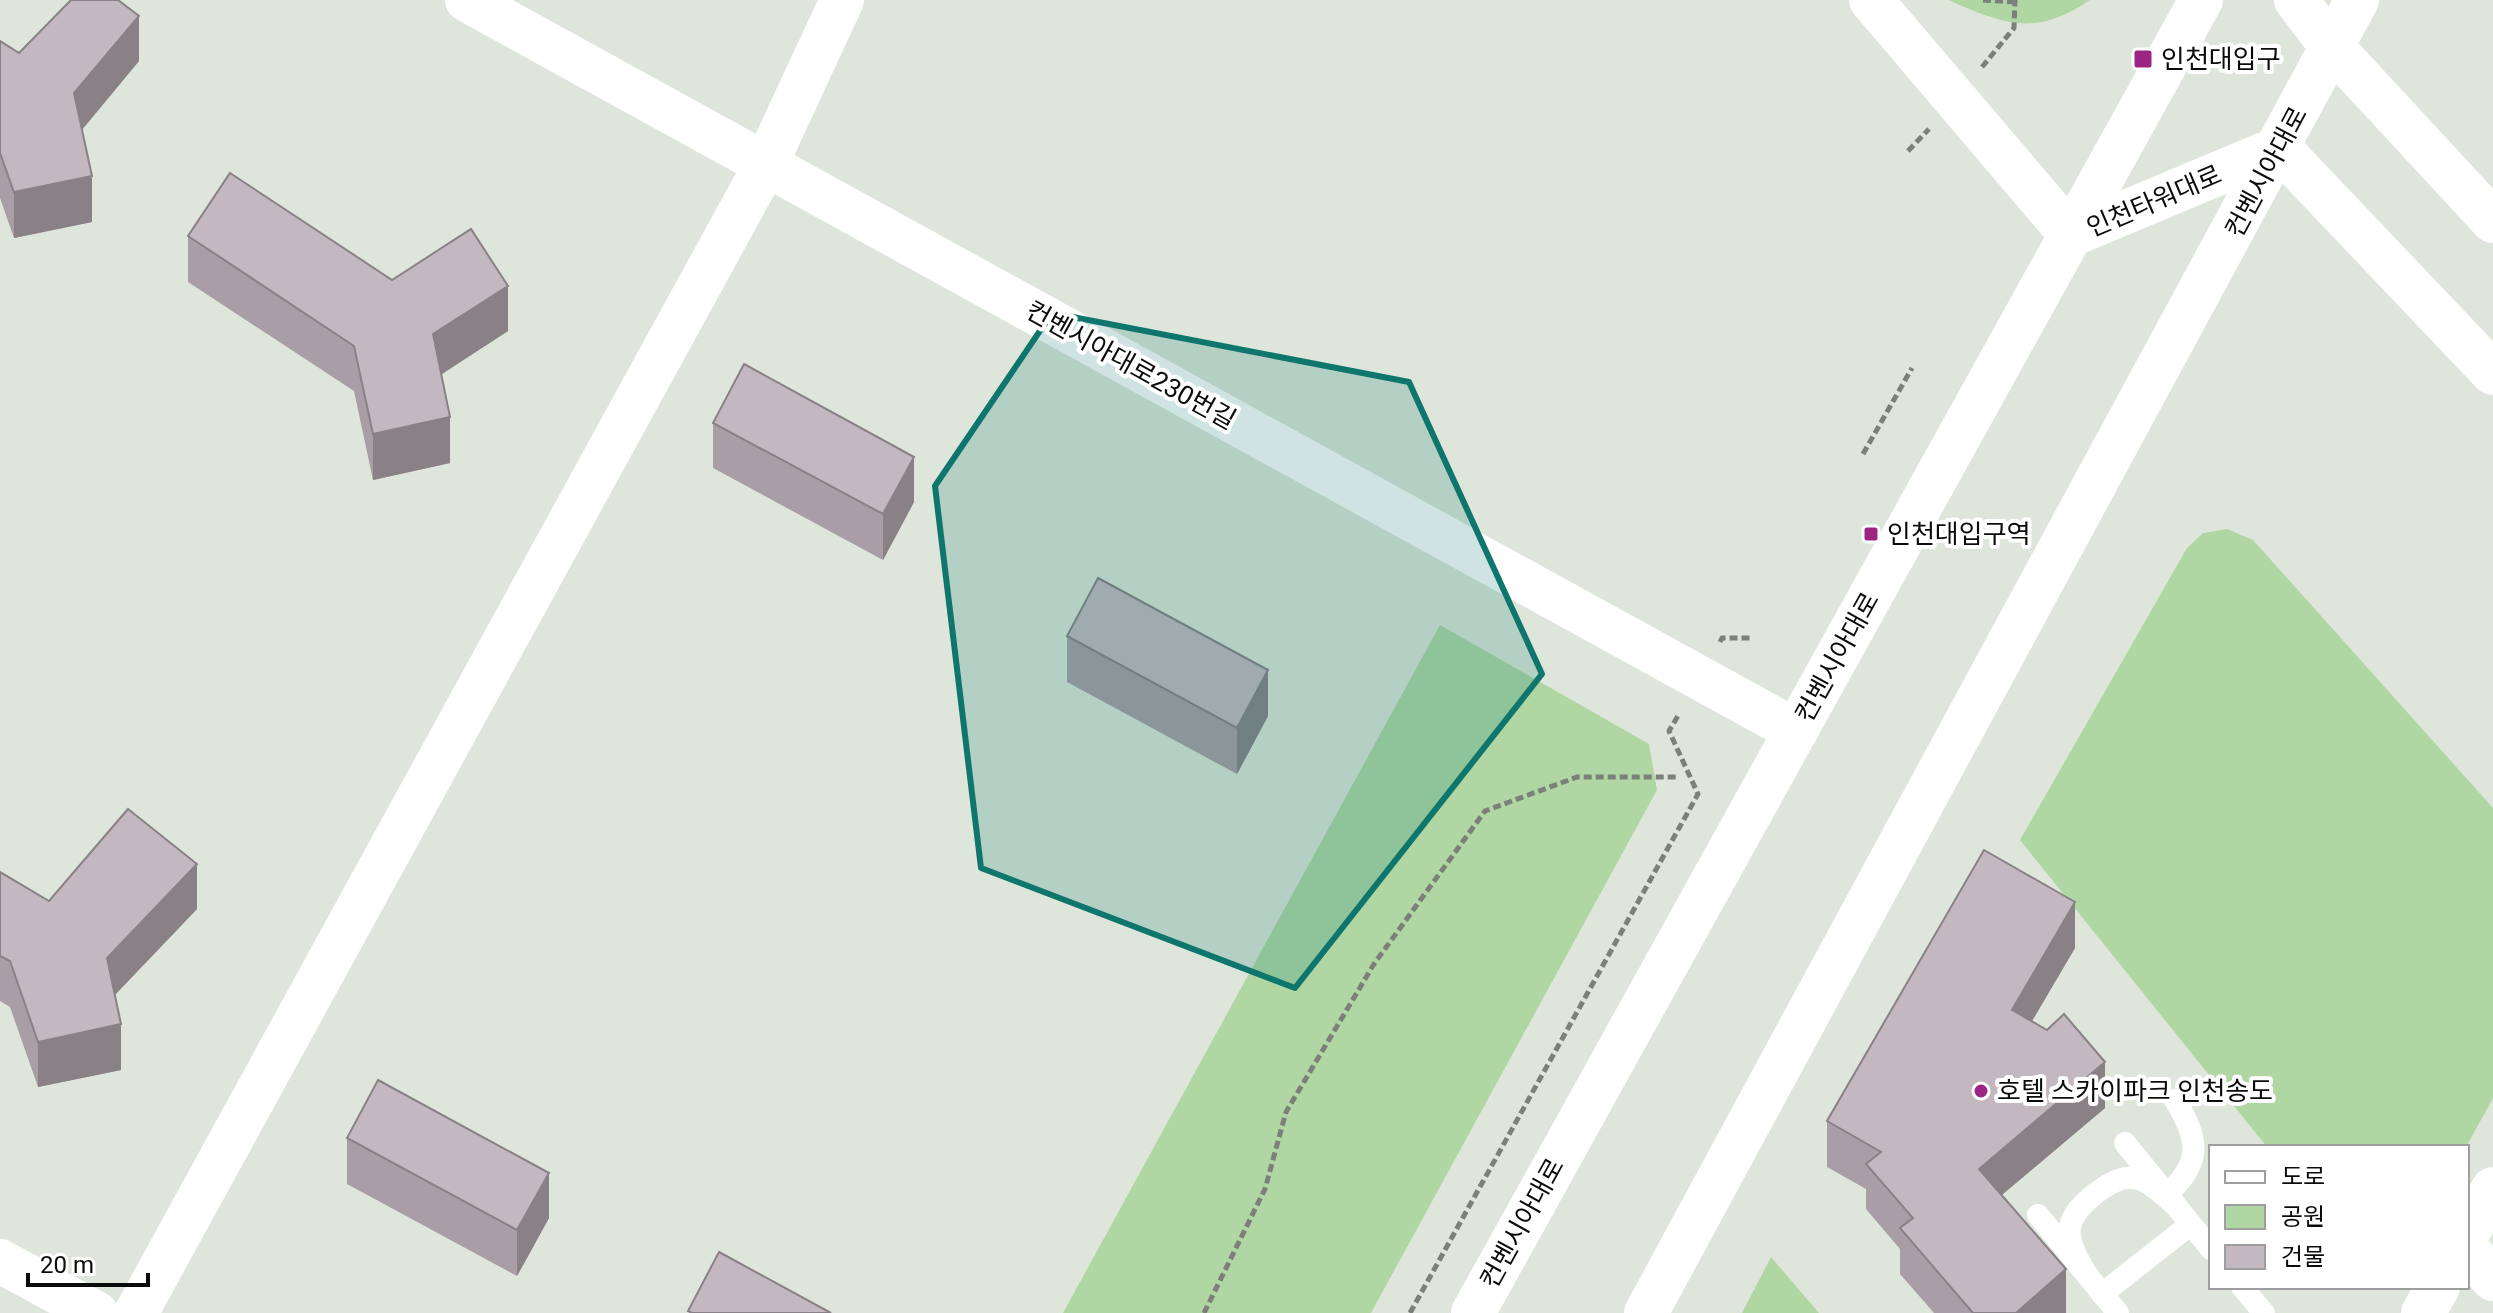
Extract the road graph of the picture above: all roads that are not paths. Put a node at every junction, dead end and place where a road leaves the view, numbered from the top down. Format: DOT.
graph roads {
  1 [pos="467,0"];
  2 [pos="842,0"];
  3 [pos="1871,0"];
  4 [pos="2201,0"];
  5 [pos="2296,0"];
  6 [pos="2357,0"];
  7 [pos="2331,46"];
  8 [pos="2279,148"];
  9 [pos="766,164"];
  10 [pos="2493,221"];
  11 [pos="2071,235"];
  12 [pos="2493,373"];
  13 [pos="1796,731"];
  14 [pos="2175,1100"];
  15 [pos="2125,1143"];
  16 [pos="2493,1189"];
  17 [pos="2171,1200"];
  18 [pos="2038,1215"];
  19 [pos="2191,1224"];
  20 [pos="2469,1231"];
  21 [pos="2209,1246"];
  22 [pos="2469,1251"];
  23 [pos="0,1261"];
  24 [pos="2087,1275"];
  25 [pos="2493,1279"];
  26 [pos="2244,1289"];
  27 [pos="2437,1289"];
  28 [pos="2102,1294"];
  29 [pos="96,1313"];
  30 [pos="136,1313"];
  31 [pos="1473,1313"];
  32 [pos="1646,1313"];
  33 [pos="2118,1313"];
  34 [pos="2264,1313"];
  35 [pos="2423,1313"];
  1 -- 9 [label="main road, 컨벤시아대로230번길"];
  2 -- 9 [label="main road"];
  3 -- 11 [label="main road, 인천타워대로"];
  4 -- 11 [label="main road, 컨벤시아대로"];
  5 -- 7 [label="main road"];
  6 -- 7 [label="main road, 컨벤시아대로"];
  7 -- 8 [label="main road, 컨벤시아대로"];
  7 -- 10 [label="main road"];
  8 -- 11 [label="main road, 인천타워대로"];
  8 -- 12 [label="main road"];
  8 -- 32 [label="main road, 컨벤시아대로"];
  9 -- 13 [label="main road, 컨벤시아대로230번길"];
  9 -- 30 [label="main road"];
  11 -- 13 [label="main road, 컨벤시아대로"];
  13 -- 31 [label="main road, 컨벤시아대로"];
  14 -- 17 [label="lane"];
  15 -- 17 [label="lane"];
  16 -- 20 [label="main road"];
  17 -- 19 [label="lane"];
  17 -- 24 [label="lane"];
  18 -- 24 [label="lane"];
  19 -- 21 [label="lane"];
  19 -- 28 [label="lane"];
  22 -- 25 [label="main road"];
  23 -- 29 [label="main road"];
  24 -- 28 [label="lane"];
  26 -- 34 [label="lane"];
  27 -- 35 [label="main road"];
  28 -- 33 [label="lane"];
}
